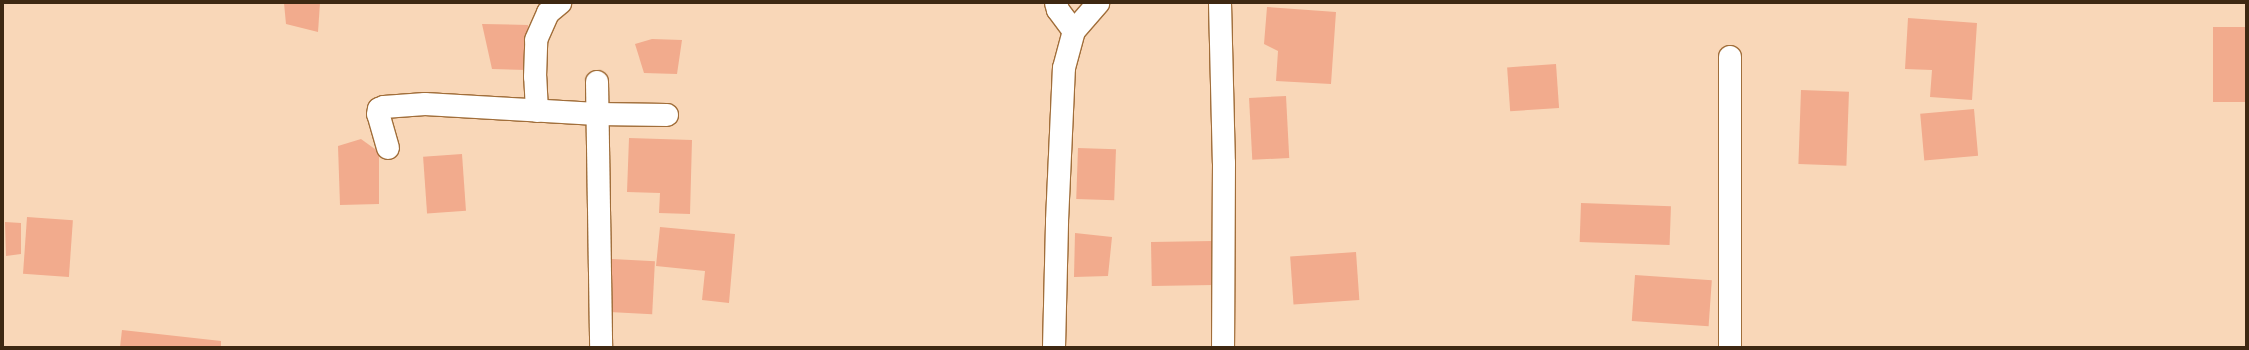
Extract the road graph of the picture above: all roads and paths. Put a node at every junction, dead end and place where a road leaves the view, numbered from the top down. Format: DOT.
graph roads {
  1 [pos="560,3"];
  2 [pos="1056,3"];
  3 [pos="1098,3"];
  4 [pos="1220,3"];
  5 [pos="1074,31"];
  6 [pos="1730,57"];
  7 [pos="597,82"];
  8 [pos="537,111"];
  9 [pos="597,114"];
  10 [pos="667,115"];
  11 [pos="388,148"];
  12 [pos="601,347"];
  13 [pos="1054,347"];
  14 [pos="1222,347"];
  15 [pos="1730,347"];
  1 -- 8 [label="street"];
  2 -- 5 [label="street"];
  3 -- 5 [label="street"];
  4 -- 14 [label="street"];
  5 -- 13 [label="street"];
  6 -- 15 [label="street"];
  7 -- 9 [label="street"];
  8 -- 9 [label="street"];
  8 -- 11 [label="street"];
  9 -- 10 [label="street"];
  9 -- 12 [label="street"];
}
